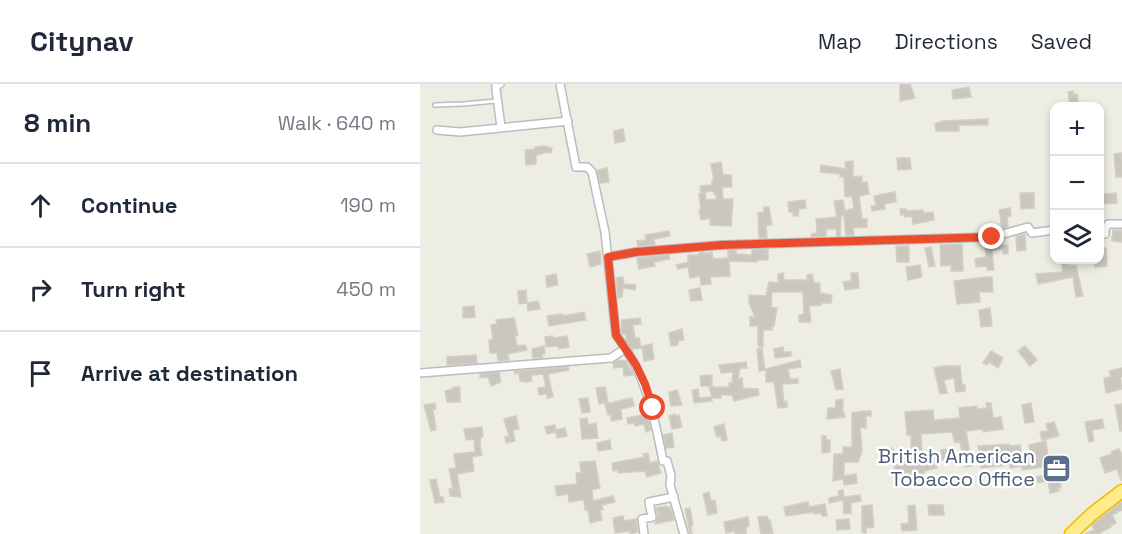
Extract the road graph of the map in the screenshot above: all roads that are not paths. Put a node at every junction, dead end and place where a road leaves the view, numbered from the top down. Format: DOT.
graph roads {
  1 [pos="500,84"];
  2 [pos="560,84"];
  3 [pos="498,101"];
  4 [pos="435,105"];
  5 [pos="568,120"];
  6 [pos="501,127"];
  7 [pos="437,130"];
  8 [pos="1122,224"];
  9 [pos="1104,229"];
  10 [pos="1050,231"];
  11 [pos="608,257"];
  12 [pos="626,348"];
  13 [pos="420,373"];
  14 [pos="1122,490"];
  15 [pos="674,497"];
  16 [pos="644,534"];
  17 [pos="684,534"];
  18 [pos="1073,534"];
  1 -- 3 [label="street"];
  2 -- 5 [label="street"];
  3 -- 4 [label="lane"];
  3 -- 6 [label="street"];
  5 -- 6 [label="street"];
  5 -- 11 [label="street"];
  6 -- 7 [label="street"];
  8 -- 9 [label="street"];
  10 -- 11 [label="street"];
  11 -- 12 [label="street"];
  12 -- 13 [label="street"];
  12 -- 15 [label="street"];
  14 -- 18 [label="highway"];
  15 -- 16 [label="street"];
  15 -- 17 [label="street"];
}
